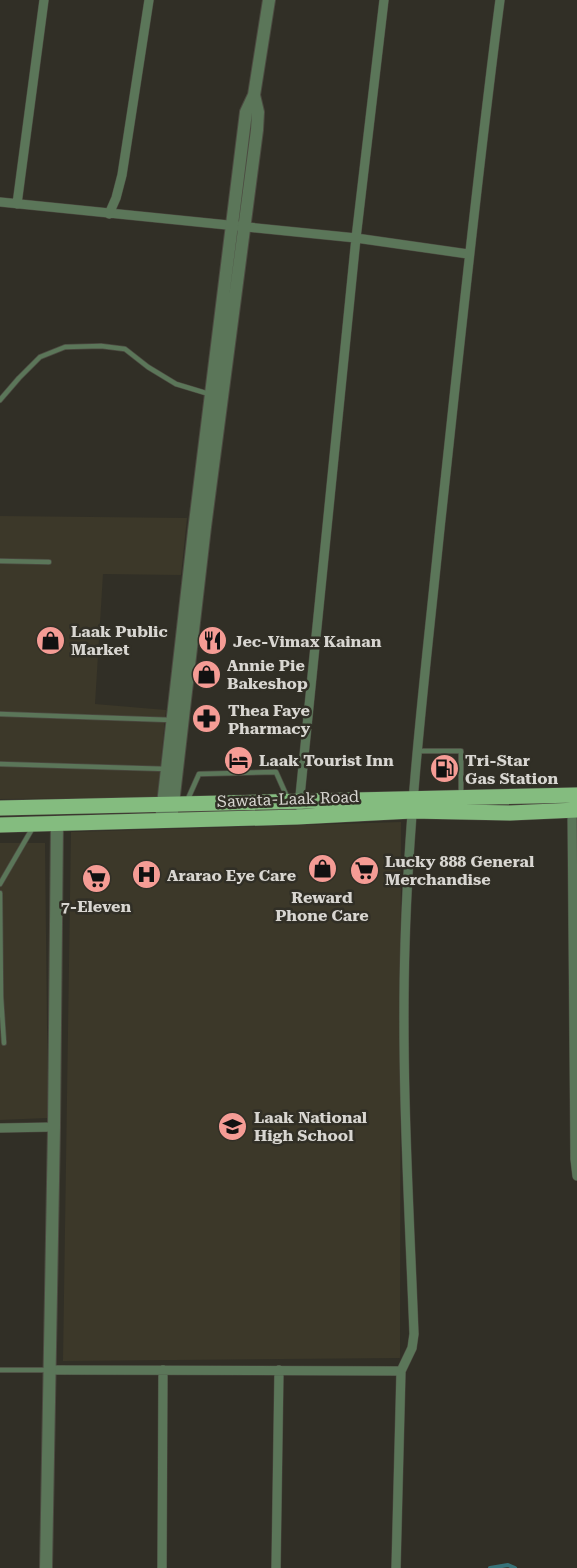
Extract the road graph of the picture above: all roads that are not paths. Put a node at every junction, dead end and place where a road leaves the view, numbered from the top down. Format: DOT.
graph roads {
  1 [pos="44,0"];
  2 [pos="149,0"];
  3 [pos="268,0"];
  4 [pos="384,0"];
  5 [pos="500,0"];
  6 [pos="0,202"];
  7 [pos="17,204"];
  8 [pos="109,214"];
  9 [pos="238,227"];
  10 [pos="356,238"];
  11 [pos="468,254"];
  12 [pos="212,394"];
  13 [pos="0,400"];
  14 [pos="0,561"];
  15 [pos="49,562"];
  16 [pos="0,714"];
  17 [pos="176,720"];
  18 [pos="417,751"];
  19 [pos="0,764"];
  20 [pos="171,769"];
  21 [pos="461,798"];
  22 [pos="294,801"];
  23 [pos="575,802"];
  24 [pos="174,804"];
  25 [pos="413,804"];
  26 [pos="0,808"];
  27 [pos="297,817"];
  28 [pos="166,821"];
  29 [pos="57,823"];
  30 [pos="34,824"];
  31 [pos="0,825"];
  32 [pos="0,884"];
  33 [pos="0,893"];
  34 [pos="4,1043"];
  35 [pos="575,1044"];
  36 [pos="576,1108"];
  37 [pos="54,1127"];
  38 [pos="0,1128"];
  39 [pos="577,1176"];
  40 [pos="0,1370"];
  41 [pos="50,1370"];
  42 [pos="163,1370"];
  43 [pos="279,1370"];
  44 [pos="401,1371"];
  45 [pos="46,1568"];
  46 [pos="162,1568"];
  47 [pos="276,1568"];
  48 [pos="396,1568"];
  1 -- 7 [label="street"];
  2 -- 8 [label="street"];
  3 -- 9 [label="street"];
  4 -- 10 [label="street"];
  5 -- 11 [label="street"];
  6 -- 7 [label="street"];
  7 -- 8 [label="street"];
  8 -- 9 [label="street"];
  9 -- 10 [label="street"];
  9 -- 12 [label="street"];
  9 -- 17 [label="street"];
  10 -- 11 [label="street"];
  10 -- 22 [label="street"];
  11 -- 18 [label="street"];
  12 -- 13 [label="lane"];
  12 -- 17 [label="street"];
  14 -- 15 [label="lane"];
  16 -- 17 [label="lane"];
  17 -- 20 [label="street"];
  18 -- 21 [label="lane"];
  18 -- 25 [label="street"];
  19 -- 20 [label="lane"];
  20 -- 24 [label="street"];
  21 -- 23 [label="main road, Sawata-Laak Road"];
  21 -- 25 [label="main road, Sawata-Laak Road"];
  22 -- 24 [label="main road, Sawata-Laak Road"];
  22 -- 24 [label="lane"];
  22 -- 25 [label="main road, Sawata-Laak Road"];
  22 -- 27 [label="street"];
  23 -- 25 [label="main road, Sawata-Laak Road"];
  23 -- 35 [label="street"];
  24 -- 26 [label="main road, Sawata-Laak Road"];
  24 -- 28 [label="street"];
  25 -- 27 [label="main road, Sawata-Laak Road"];
  25 -- 44 [label="street"];
  27 -- 28 [label="main road, Sawata-Laak Road"];
  28 -- 29 [label="main road, Sawata-Laak Road"];
  29 -- 30 [label="main road, Sawata-Laak Road"];
  29 -- 37 [label="street"];
  30 -- 31 [label="main road, Sawata-Laak Road"];
  30 -- 32 [label="lane"];
  33 -- 34 [label="lane"];
  35 -- 36 [label="street"];
  36 -- 39 [label="street"];
  37 -- 38 [label="street"];
  37 -- 41 [label="street"];
  40 -- 41 [label="lane"];
  41 -- 42 [label="street"];
  41 -- 45 [label="street"];
  42 -- 43 [label="street"];
  42 -- 46 [label="street"];
  43 -- 44 [label="street"];
  43 -- 47 [label="street"];
  44 -- 48 [label="street"];
}
